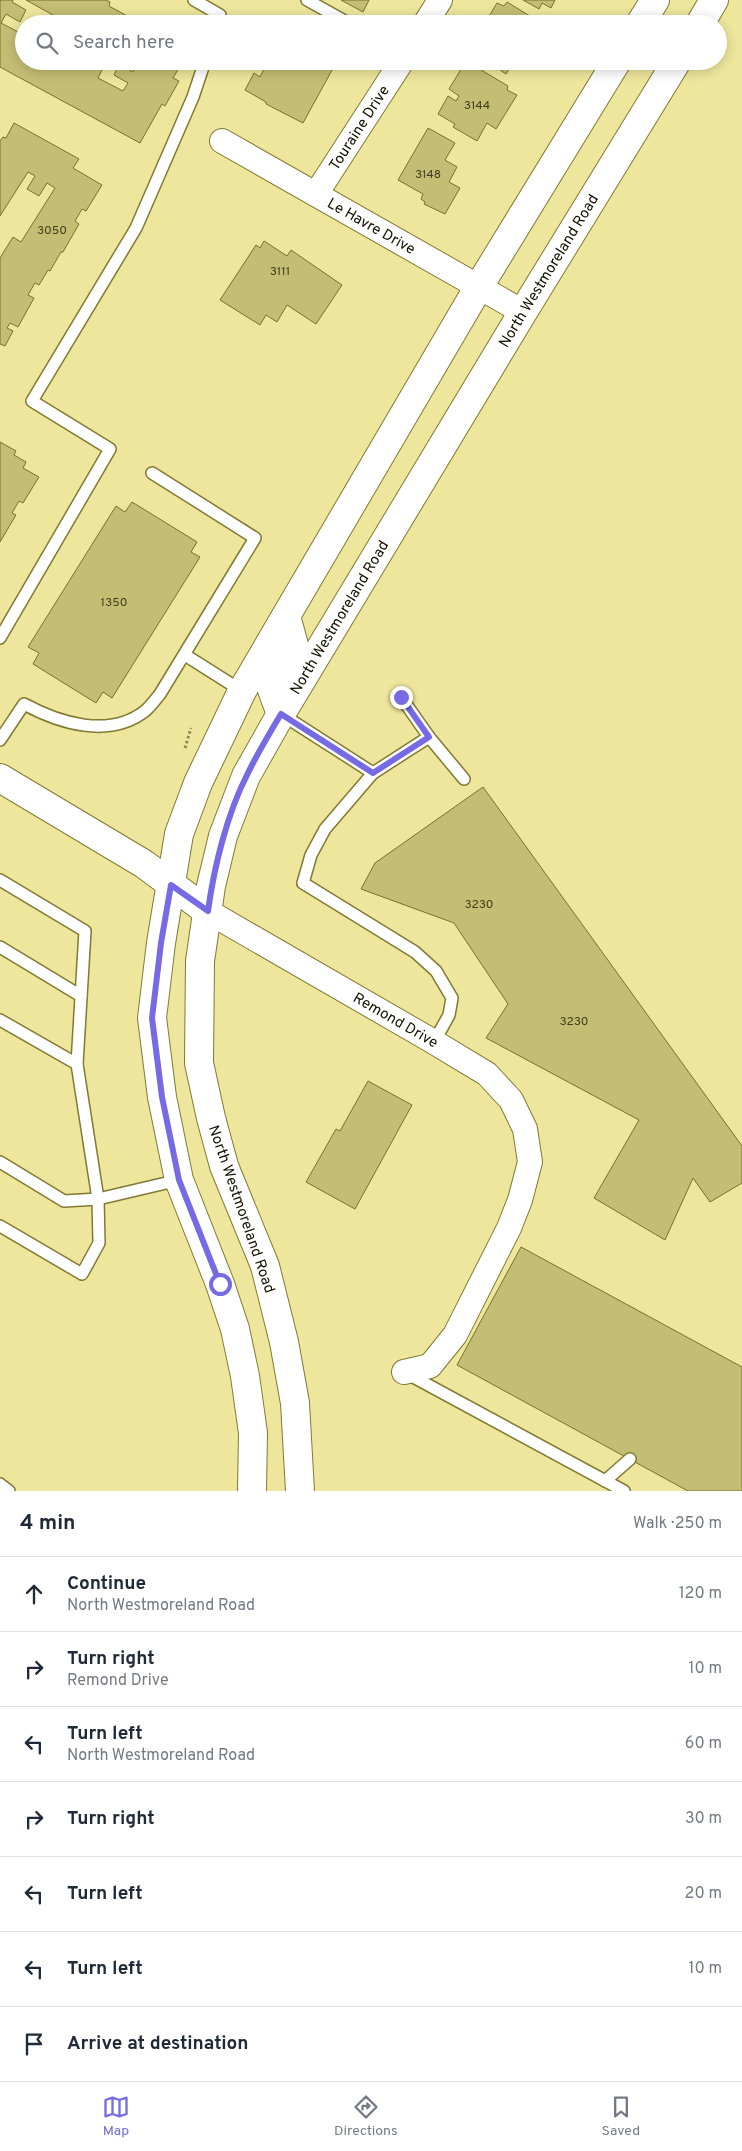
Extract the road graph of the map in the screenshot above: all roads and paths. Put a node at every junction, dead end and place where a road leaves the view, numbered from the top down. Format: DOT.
graph roads {
  1 [pos="194,0"];
  2 [pos="307,0"];
  3 [pos="440,0"];
  4 [pos="655,0"];
  5 [pos="714,0"];
  6 [pos="220,15"];
  7 [pos="334,15"];
  8 [pos="431,15"];
  9 [pos="646,15"];
  10 [pos="705,15"];
  11 [pos="202,70"];
  12 [pos="396,70"];
  13 [pos="611,70"];
  14 [pos="671,70"];
  15 [pos="222,141"];
  16 [pos="316,194"];
  17 [pos="478,288"];
  18 [pos="523,312"];
  19 [pos="152,473"];
  20 [pos="286,616"];
  21 [pos="0,638"];
  22 [pos="185,655"];
  23 [pos="242,691"];
  24 [pos="401,697"];
  25 [pos="281,714"];
  26 [pos="429,737"];
  27 [pos="0,740"];
  28 [pos="373,773"];
  29 [pos="0,778"];
  30 [pos="464,779"];
  31 [pos="0,880"];
  32 [pos="171,885"];
  33 [pos="208,911"];
  34 [pos="0,948"];
  35 [pos="81,996"];
  36 [pos="0,1020"];
  37 [pos="434,1042"];
  38 [pos="77,1064"];
  39 [pos="0,1162"];
  40 [pos="179,1180"];
  41 [pos="98,1198"];
  42 [pos="0,1226"];
  43 [pos="404,1372"];
  44 [pos="630,1459"];
  45 [pos="605,1481"];
  46 [pos="0,1484"];
  47 [pos="9,1491"];
  48 [pos="252,1491"];
  49 [pos="300,1491"];
  50 [pos="624,1491"];
  1 -- 6 [label="lane"];
  2 -- 7 [label="lane"];
  3 -- 8 [label="street"];
  4 -- 9 [label="main road"];
  5 -- 10 [label="main road"];
  11 -- 21 [label="lane"];
  12 -- 16 [label="street, Touraine Drive"];
  13 -- 17 [label="main road"];
  14 -- 18 [label="main road, North Westmoreland Road"];
  15 -- 16 [label="street, Le Havre Drive"];
  16 -- 17 [label="street, Le Havre Drive"];
  17 -- 18 [label="street, Le Havre Drive"];
  17 -- 20 [label="main road"];
  18 -- 25 [label="main road, North Westmoreland Road"];
  19 -- 22 [label="lane"];
  20 -- 23 [label="main road"];
  20 -- 25 [label="main road"];
  22 -- 23 [label="lane"];
  22 -- 27 [label="lane"];
  23 -- 32 [label="main road"];
  24 -- 26 [label="lane"];
  25 -- 28 [label="lane"];
  25 -- 33 [label="main road, North Westmoreland Road"];
  26 -- 28 [label="lane"];
  26 -- 30 [label="lane"];
  28 -- 37 [label="lane"];
  29 -- 32 [label="main road, Remond Drive"];
  31 -- 35 [label="lane"];
  32 -- 33 [label="main road, Remond Drive"];
  32 -- 40 [label="main road"];
  33 -- 37 [label="street, Remond Drive"];
  33 -- 49 [label="main road, North Westmoreland Road"];
  34 -- 35 [label="lane"];
  35 -- 38 [label="lane"];
  36 -- 38 [label="lane"];
  37 -- 43 [label="street, Remond Drive"];
  38 -- 41 [label="lane"];
  39 -- 41 [label="lane"];
  40 -- 41 [label="lane"];
  40 -- 48 [label="main road"];
  41 -- 42 [label="lane"];
  43 -- 45 [label="lane"];
  44 -- 45 [label="lane"];
  45 -- 50 [label="lane"];
  46 -- 47 [label="lane"];
}
